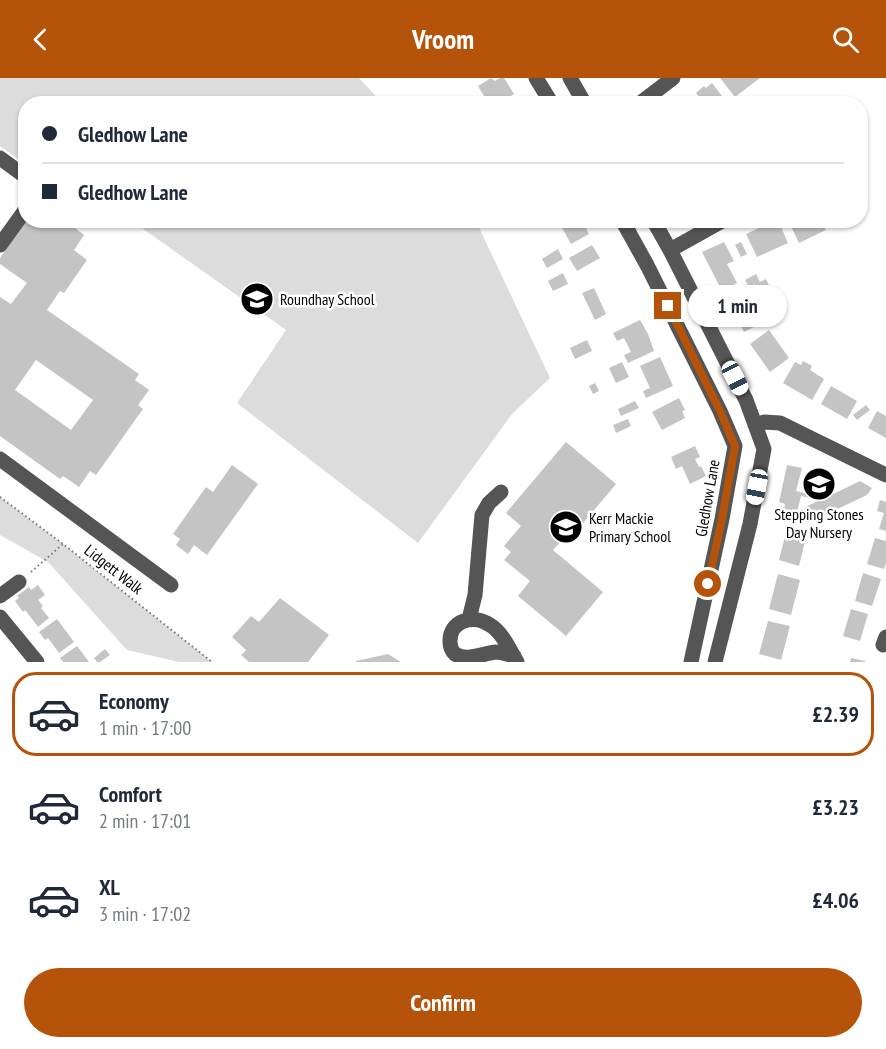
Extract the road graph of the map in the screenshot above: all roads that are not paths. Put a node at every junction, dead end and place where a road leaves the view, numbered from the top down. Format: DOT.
graph roads {
  1 [pos="536,78"];
  2 [pos="570,78"];
  3 [pos="673,78"];
  4 [pos="547,96"];
  5 [pos="580,96"];
  6 [pos="649,96"];
  7 [pos="0,158"];
  8 [pos="18,171"];
  9 [pos="18,220"];
  10 [pos="627,228"];
  11 [pos="658,228"];
  12 [pos="704,228"];
  13 [pos="666,243"];
  14 [pos="0,245"];
  15 [pos="639,250"];
  16 [pos="755,425"];
  17 [pos="0,459"];
  18 [pos="886,475"];
  19 [pos="501,492"];
  20 [pos="722,519"];
  21 [pos="750,524"];
  22 [pos="19,582"];
  23 [pos="171,585"];
  24 [pos="0,596"];
  25 [pos="0,616"];
  26 [pos="469,619"];
  27 [pos="516,659"];
  28 [pos="37,662"];
  29 [pos="691,662"];
  30 [pos="715,662"];
  1 -- 4 [label="street"];
  2 -- 5 [label="street"];
  3 -- 6 [label="street"];
  7 -- 8 [label="street"];
  9 -- 14 [label="street"];
  10 -- 15 [label="street, Gledhow Lane"];
  11 -- 13 [label="street"];
  12 -- 13 [label="street"];
  13 -- 15 [label="street"];
  13 -- 16 [label="street"];
  15 -- 20 [label="street, Gledhow Lane"];
  16 -- 18 [label="street"];
  16 -- 21 [label="street"];
  17 -- 23 [label="street"];
  19 -- 26 [label="street"];
  20 -- 21 [label="street"];
  20 -- 29 [label="street, Gledhow Lane"];
  21 -- 30 [label="street"];
  22 -- 24 [label="street"];
  25 -- 28 [label="street"];
  26 -- 27 [label="street"];
  26 -- 27 [label="street"];
}
